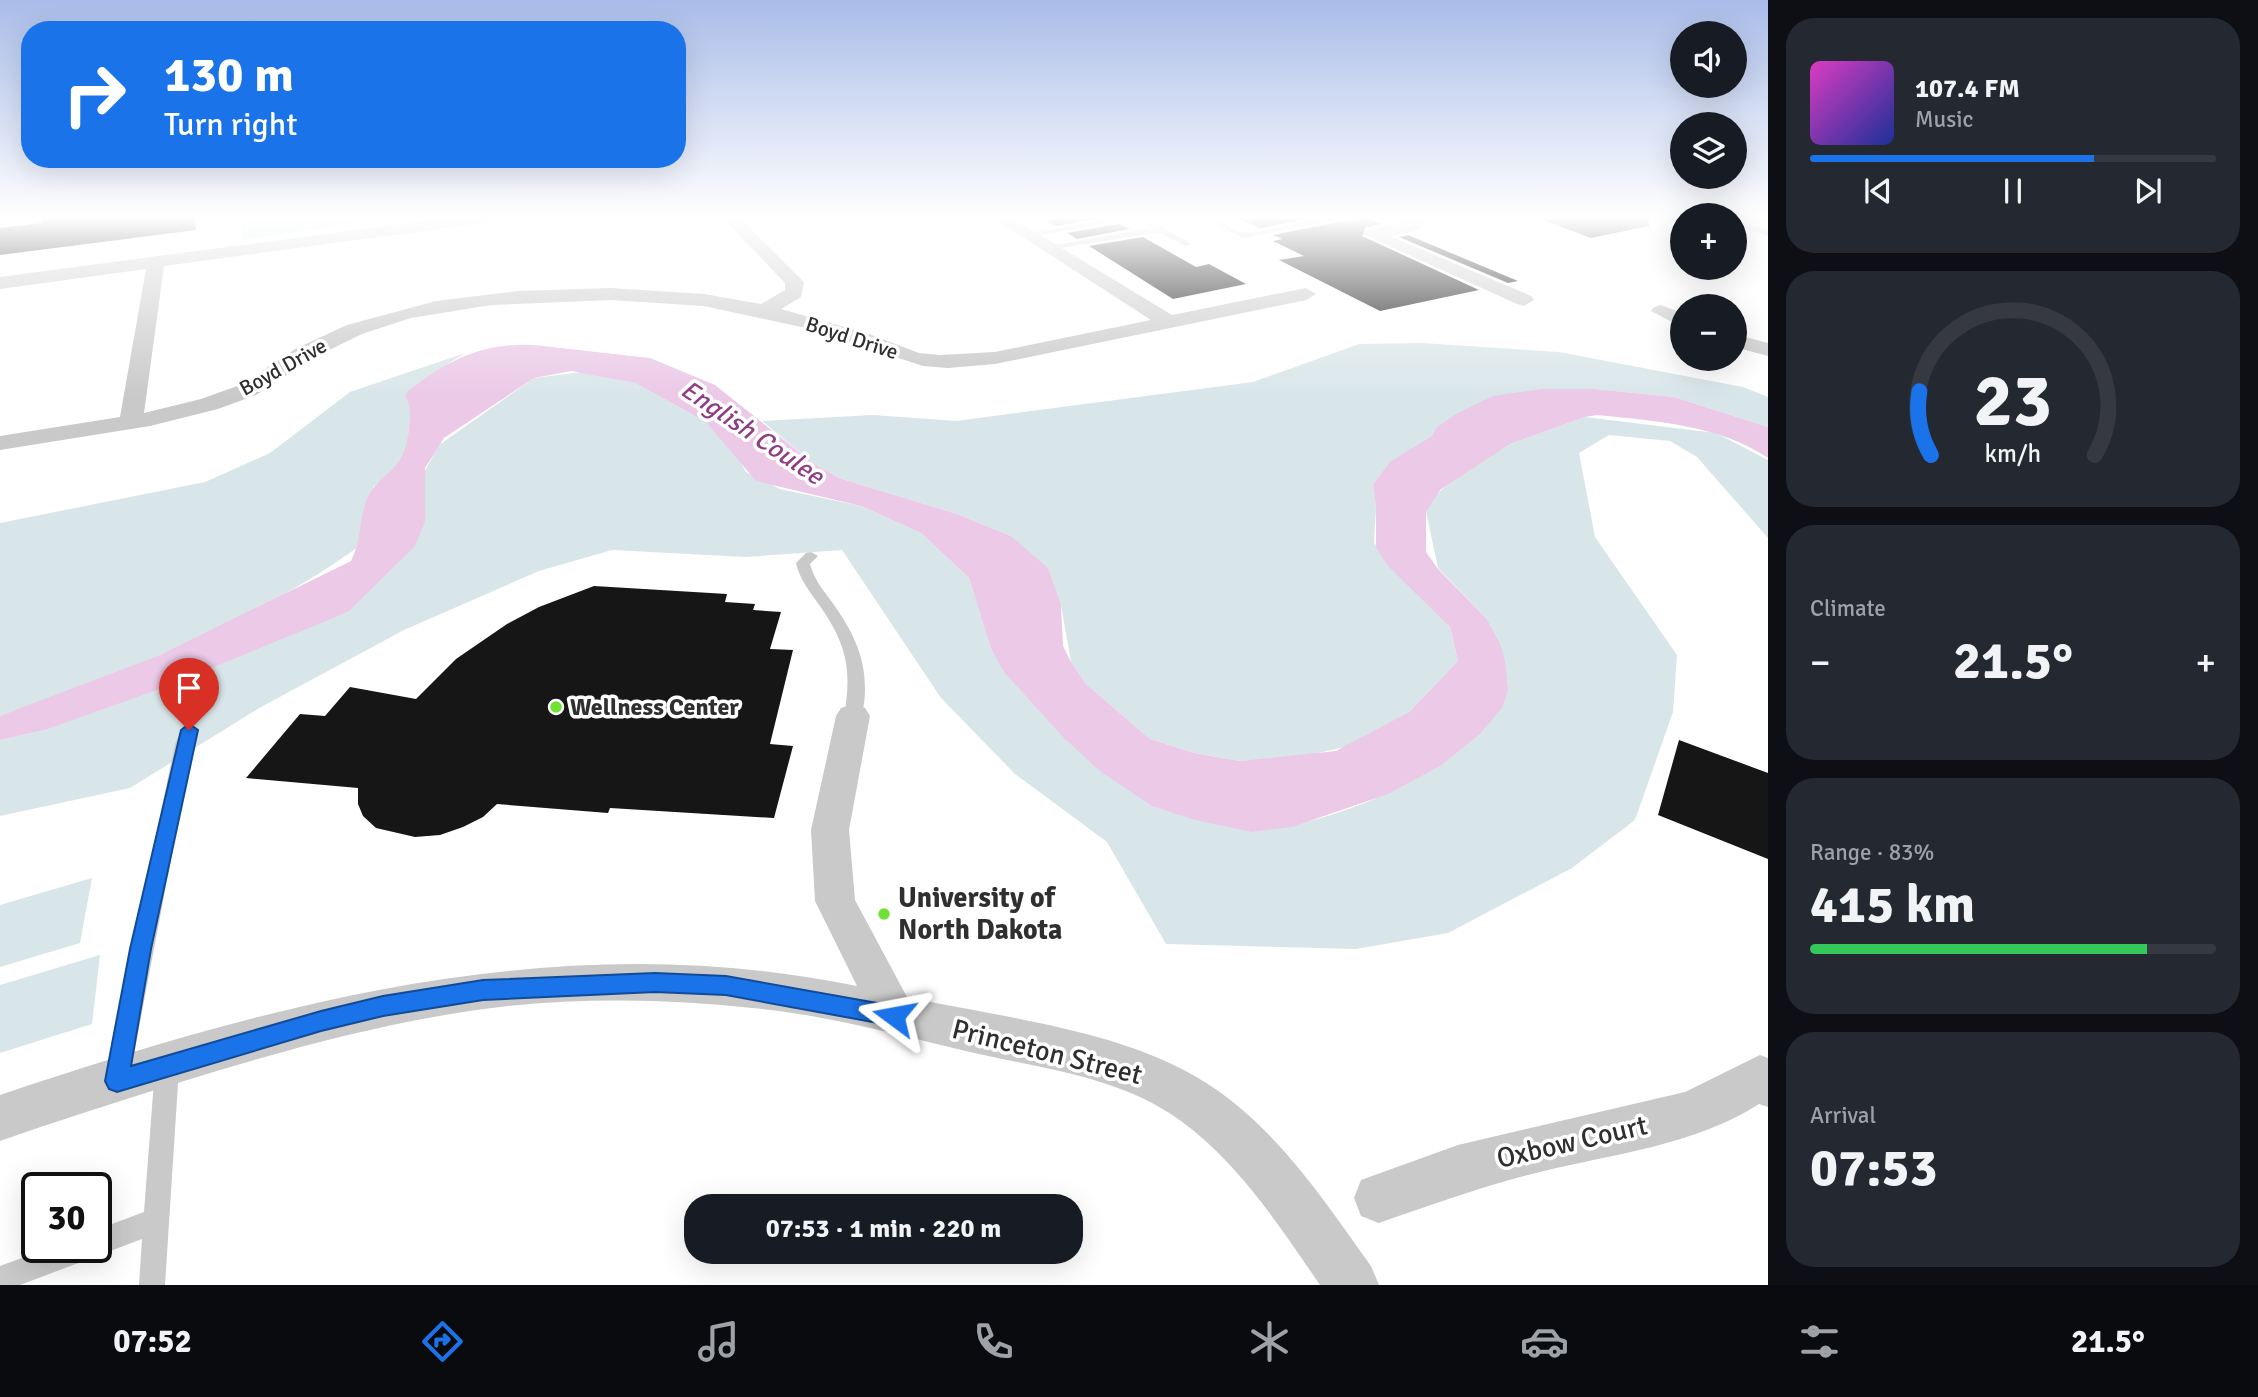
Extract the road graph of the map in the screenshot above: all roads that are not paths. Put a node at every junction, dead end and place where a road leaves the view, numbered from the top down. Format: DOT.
graph roads {
  1 [pos="52,276"];
  2 [pos="154,276"];
  3 [pos="788,276"];
  4 [pos="1095,276"];
  5 [pos="1469,276"];
  6 [pos="0,283"];
  7 [pos="1306,294"];
  8 [pos="1524,300"];
  9 [pos="1661,310"];
  10 [pos="763,311"];
  11 [pos="1670,315"];
  12 [pos="1169,322"];
  13 [pos="1747,344"];
  14 [pos="1768,350"];
  15 [pos="131,420"];
  16 [pos="0,443"];
  17 [pos="811,556"];
  18 [pos="853,716"];
  19 [pos="189,730"];
  20 [pos="894,1016"];
  21 [pos="167,1066"];
  22 [pos="1765,1077"];
  23 [pos="117,1081"];
  24 [pos="0,1118"];
  25 [pos="1379,1198"];
  26 [pos="156,1221"];
  27 [pos="112,1237"];
  28 [pos="43,1263"];
  29 [pos="0,1279"];
  30 [pos="152,1285"];
  31 [pos="1352,1285"];
  1 -- 6 [label="street"];
  2 -- 15 [label="street"];
  3 -- 10 [label="street"];
  4 -- 12 [label="street"];
  5 -- 8 [label="street"];
  7 -- 12 [label="street, Boyd Drive"];
  9 -- 11 [label="street"];
  10 -- 12 [label="street, Boyd Drive"];
  10 -- 15 [label="street, Boyd Drive"];
  13 -- 14 [label="street"];
  15 -- 16 [label="street, Boyd Drive"];
  17 -- 18 [label="lane"];
  18 -- 20 [label="street"];
  19 -- 23 [label="lane"];
  20 -- 21 [label="street, Princeton Street"];
  20 -- 31 [label="street, Princeton Street"];
  21 -- 23 [label="street, Princeton Street"];
  21 -- 26 [label="lane"];
  22 -- 25 [label="street, Oxbow Court"];
  23 -- 24 [label="street, Princeton Street"];
  26 -- 27 [label="lane"];
  26 -- 30 [label="lane"];
  28 -- 29 [label="lane"];
}
